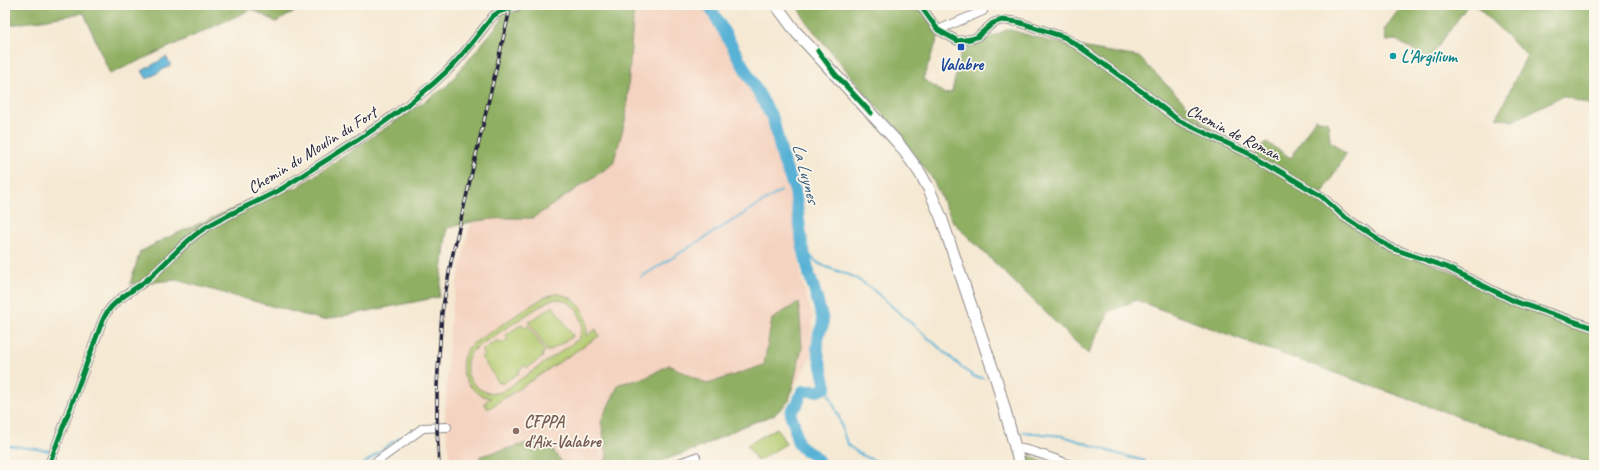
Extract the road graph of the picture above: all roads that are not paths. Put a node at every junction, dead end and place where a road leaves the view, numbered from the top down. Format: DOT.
graph roads {
  1 [pos="520,5"];
  2 [pos="776,5"];
  3 [pos="784,5"];
  4 [pos="920,5"];
  5 [pos="984,5"];
  6 [pos="938,30"];
  7 [pos="835,74"];
  8 [pos="1594,328"];
  9 [pos="447,428"];
  10 [pos="1016,448"];
  11 [pos="696,457"];
  12 [pos="49,465"];
  13 [pos="372,465"];
  14 [pos="674,465"];
  15 [pos="1020,465"];
  16 [pos="1071,465"];
  1 -- 12 [label="street, Chemin du Moulin du Fort"];
  2 -- 7 [label="main road"];
  3 -- 7 [label="main road"];
  4 -- 6 [label="street, Chemin de Roman"];
  5 -- 6 [label="street"];
  6 -- 8 [label="street, Chemin de Roman"];
  7 -- 10 [label="main road"];
  9 -- 13 [label="street"];
  10 -- 15 [label="main road"];
  10 -- 16 [label="street"];
  11 -- 14 [label="street"];
}
